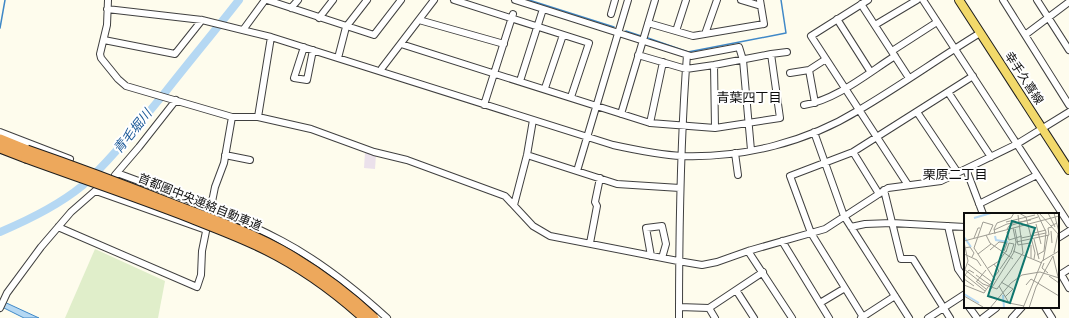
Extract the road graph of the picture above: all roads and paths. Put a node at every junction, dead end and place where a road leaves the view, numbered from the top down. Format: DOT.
graph roads {
  1 [pos="108,0"];
  2 [pos="266,0"];
  3 [pos="298,0"];
  4 [pos="332,0"];
  5 [pos="367,0"];
  6 [pos="401,0"];
  7 [pos="434,0"];
  8 [pos="454,0"];
  9 [pos="515,0"];
  10 [pos="615,0"];
  11 [pos="628,0"];
  12 [pos="655,0"];
  13 [pos="686,0"];
  14 [pos="717,0"];
  15 [pos="741,0"];
  16 [pos="868,0"];
  17 [pos="917,0"];
  18 [pos="923,0"];
  19 [pos="959,0"];
  20 [pos="1003,0"];
  21 [pos="1037,0"];
  22 [pos="1069,2"];
  23 [pos="761,3"];
  24 [pos="861,4"];
  25 [pos="291,8"];
  26 [pos="107,9"];
  27 [pos="543,9"];
  28 [pos="611,14"];
  29 [pos="512,16"];
  30 [pos="319,18"];
  31 [pos="1048,18"];
  32 [pos="837,19"];
  33 [pos="419,20"];
  34 [pos="204,21"];
  35 [pos="938,22"];
  36 [pos="648,23"];
  37 [pos="875,25"];
  38 [pos="537,26"];
  39 [pos="346,27"];
  40 [pos="243,30"];
  41 [pos="676,31"];
  42 [pos="618,33"];
  43 [pos="563,34"];
  44 [pos="705,34"];
  45 [pos="980,34"];
  46 [pos="1025,35"];
  47 [pos="271,37"];
  48 [pos="104,40"];
  49 [pos="642,40"];
  50 [pos="401,44"];
  51 [pos="504,44"];
  52 [pos="304,47"];
  53 [pos="955,48"];
  54 [pos="313,50"];
  55 [pos="1069,50"];
  56 [pos="787,52"];
  57 [pos="893,53"];
  58 [pos="771,54"];
  59 [pos="638,55"];
  60 [pos="687,55"];
  61 [pos="338,58"];
  62 [pos="826,59"];
  63 [pos="743,60"];
  64 [pos="663,62"];
  65 [pos="714,65"];
  66 [pos="382,68"];
  67 [pos="686,69"];
  68 [pos="809,70"];
  69 [pos="870,72"];
  70 [pos="790,73"];
  71 [pos="494,74"];
  72 [pos="973,76"];
  73 [pos="909,78"];
  74 [pos="520,81"];
  75 [pos="545,88"];
  76 [pos="845,88"];
  77 [pos="948,92"];
  78 [pos="571,98"];
  79 [pos="176,100"];
  80 [pos="815,103"];
  81 [pos="1069,104"];
  82 [pos="484,105"];
  83 [pos="804,105"];
  84 [pos="596,106"];
  85 [pos="859,110"];
  86 [pos="917,112"];
  87 [pos="1069,112"];
  88 [pos="621,114"];
  89 [pos="232,116"];
  90 [pos="258,117"];
  91 [pos="533,120"];
  92 [pos="650,122"];
  93 [pos="748,123"];
  94 [pos="682,126"];
  95 [pos="715,128"];
  96 [pos="1042,128"];
  97 [pos="0,132"];
  98 [pos="814,132"];
  99 [pos="587,136"];
  100 [pos="877,137"];
  101 [pos="0,139"];
  102 [pos="1017,144"];
  103 [pos="0,148"];
  104 [pos="751,150"];
  105 [pos="853,152"];
  106 [pos="735,153"];
  107 [pos="225,156"];
  108 [pos="528,156"];
  109 [pos="682,156"];
  110 [pos="991,157"];
  111 [pos="70,158"];
  112 [pos="250,160"];
  113 [pos="825,163"];
  114 [pos="966,169"];
  115 [pos="1069,170"];
  116 [pos="577,171"];
  117 [pos="117,173"];
  118 [pos="958,173"];
  119 [pos="738,175"];
  120 [pos="1037,175"];
  121 [pos="600,178"];
  122 [pos="908,185"];
  123 [pos="680,188"];
  124 [pos="96,191"];
  125 [pos="881,192"];
  126 [pos="979,204"];
  127 [pos="514,206"];
  128 [pos="211,208"];
  129 [pos="983,213"];
  130 [pos="844,216"];
  131 [pos="892,223"];
  132 [pos="1069,224"];
  133 [pos="948,226"];
  134 [pos="58,227"];
  135 [pos="851,227"];
  136 [pos="964,227"];
  137 [pos="206,230"];
  138 [pos="1069,231"];
  139 [pos="811,233"];
  140 [pos="1059,237"];
  141 [pos="782,241"];
  142 [pos="590,243"];
  143 [pos="748,251"];
  144 [pos="651,256"];
  145 [pos="662,258"];
  146 [pos="678,261"];
  147 [pos="1069,269"];
  148 [pos="763,272"];
  149 [pos="1059,275"];
  150 [pos="964,278"];
  151 [pos="845,288"];
  152 [pos="1069,288"];
  153 [pos="736,290"];
  154 [pos="895,296"];
  155 [pos="964,297"];
  156 [pos="820,303"];
  157 [pos="0,307"];
  158 [pos="679,307"];
  159 [pos="709,308"];
  160 [pos="943,308"];
  161 [pos="970,308"];
  162 [pos="996,308"];
  163 [pos="1021,308"];
  164 [pos="1046,308"];
  165 [pos="364,318"];
  166 [pos="374,318"];
  167 [pos="387,318"];
  168 [pos="679,318"];
  169 [pos="715,318"];
  170 [pos="754,318"];
  171 [pos="792,318"];
  172 [pos="830,318"];
  173 [pos="862,318"];
  174 [pos="909,318"];
  175 [pos="928,318"];
  176 [pos="950,318"];
  177 [pos="977,318"];
  178 [pos="982,318"];
  179 [pos="1012,318"];
  180 [pos="1052,318"];
  1 -- 26 [label="street"];
  2 -- 25 [label="street"];
  2 -- 40 [label="street"];
  3 -- 25 [label="street"];
  4 -- 30 [label="street"];
  5 -- 39 [label="street"];
  6 -- 39 [label="street"];
  7 -- 33 [label="street"];
  8 -- 29 [label="street"];
  9 -- 27 [label="street"];
  10 -- 28 [label="street"];
  11 -- 42 [label="street"];
  12 -- 36 [label="street"];
  13 -- 41 [label="street"];
  14 -- 44 [label="street"];
  15 -- 23 [label="street"];
  16 -- 24 [label="street"];
  17 -- 37 [label="street"];
  18 -- 35 [label="street"];
  19 -- 45 [label="main road, 幸手久喜線"];
  20 -- 46 [label="street"];
  21 -- 31 [label="street"];
  22 -- 31 [label="street"];
  23 -- 44 [label="street"];
  24 -- 32 [label="street"];
  24 -- 37 [label="street"];
  25 -- 30 [label="street"];
  26 -- 34 [label="street"];
  26 -- 48 [label="street"];
  27 -- 38 [label="street"];
  27 -- 42 [label="street"];
  29 -- 38 [label="street"];
  29 -- 51 [label="street"];
  30 -- 39 [label="street"];
  31 -- 46 [label="street"];
  31 -- 55 [label="street"];
  32 -- 62 [label="street"];
  32 -- 69 [label="street"];
  33 -- 50 [label="street"];
  33 -- 51 [label="street"];
  34 -- 40 [label="street"];
  34 -- 48 [label="street"];
  35 -- 53 [label="street"];
  35 -- 57 [label="street"];
  36 -- 41 [label="street"];
  36 -- 49 [label="street"];
  37 -- 57 [label="street"];
  38 -- 43 [label="street"];
  38 -- 74 [label="street"];
  39 -- 61 [label="street"];
  40 -- 47 [label="street"];
  41 -- 44 [label="street"];
  42 -- 49 [label="street"];
  42 -- 84 [label="street"];
  43 -- 75 [label="street"];
  43 -- 78 [label="street"];
  45 -- 53 [label="street"];
  45 -- 96 [label="main road, 幸手久喜線"];
  46 -- 81 [label="street"];
  47 -- 52 [label="street"];
  47 -- 90 [label="street"];
  48 -- 79 [label="street"];
  49 -- 59 [label="street"];
  49 -- 60 [label="street"];
  50 -- 66 [label="street"];
  50 -- 71 [label="street"];
  51 -- 71 [label="street"];
  52 -- 54 [label="street"];
  52 -- 54 [label="street"];
  53 -- 72 [label="street"];
  53 -- 73 [label="street"];
  54 -- 61 [label="street"];
  56 -- 58 [label="street"];
  57 -- 69 [label="street"];
  57 -- 73 [label="street"];
  58 -- 63 [label="street"];
  58 -- 93 [label="street"];
  59 -- 64 [label="street"];
  59 -- 88 [label="street"];
  60 -- 63 [label="street"];
  60 -- 67 [label="street"];
  61 -- 82 [label="street"];
  62 -- 68 [label="street"];
  62 -- 76 [label="street"];
  63 -- 65 [label="street"];
  63 -- 93 [label="street"];
  64 -- 67 [label="street"];
  64 -- 92 [label="street"];
  65 -- 67 [label="street"];
  65 -- 95 [label="street"];
  67 -- 94 [label="street"];
  68 -- 70 [label="street"];
  68 -- 80 [label="street"];
  69 -- 76 [label="street"];
  71 -- 74 [label="street"];
  71 -- 82 [label="street"];
  72 -- 77 [label="street"];
  72 -- 102 [label="street"];
  73 -- 85 [label="street"];
  74 -- 75 [label="street"];
  75 -- 78 [label="street"];
  76 -- 80 [label="street"];
  76 -- 85 [label="street"];
  77 -- 86 [label="street"];
  77 -- 110 [label="street"];
  78 -- 84 [label="street"];
  79 -- 89 [label="street"];
  79 -- 117 [label="street"];
  80 -- 83 [label="street"];
  82 -- 91 [label="street"];
  84 -- 88 [label="street"];
  84 -- 99 [label="street"];
  85 -- 98 [label="street"];
  85 -- 100 [label="street"];
  86 -- 100 [label="street"];
  86 -- 118 [label="street"];
  87 -- 96 [label="street"];
  88 -- 92 [label="street"];
  89 -- 90 [label="street"];
  89 -- 107 [label="street"];
  90 -- 127 [label="street"];
  91 -- 99 [label="street"];
  91 -- 108 [label="street"];
  92 -- 94 [label="street"];
  93 -- 95 [label="street"];
  93 -- 104 [label="street"];
  94 -- 95 [label="street"];
  94 -- 109 [label="street"];
  96 -- 102 [label="street"];
  96 -- 115 [label="main road, 幸手久喜線"];
  97 -- 111 [label="street"];
  98 -- 104 [label="street"];
  98 -- 113 [label="street"];
  99 -- 109 [label="street"];
  99 -- 116 [label="street"];
  100 -- 105 [label="street"];
  100 -- 122 [label="street"];
  101 -- 166 [label="highway, 首都圏中央連絡自動車道, bridge"];
  102 -- 110 [label="street"];
  102 -- 120 [label="street"];
  103 -- 165 [label="highway, 首都圏中央連絡自動車道, bridge"];
  104 -- 106 [label="street"];
  105 -- 113 [label="street"];
  105 -- 125 [label="street"];
  106 -- 109 [label="street"];
  106 -- 119 [label="street"];
  107 -- 112 [label="street"];
  107 -- 128 [label="street"];
  108 -- 116 [label="street"];
  108 -- 127 [label="street"];
  109 -- 123 [label="street"];
  110 -- 114 [label="street"];
  113 -- 130 [label="street"];
  113 -- 139 [label="street"];
  114 -- 118 [label="street"];
  114 -- 126 [label="street"];
  116 -- 121 [label="street"];
  117 -- 124 [label="street"];
  117 -- 128 [label="street"];
  118 -- 122 [label="street"];
  120 -- 126 [label="street"];
  120 -- 132 [label="street"];
  121 -- 123 [label="street"];
  121 -- 142 [label="street"];
  122 -- 125 [label="street"];
  123 -- 146 [label="street"];
  124 -- 134 [label="street"];
  124 -- 137 [label="street"];
  125 -- 130 [label="street"];
  125 -- 131 [label="street"];
  126 -- 129 [label="street"];
  127 -- 142 [label="street"];
  128 -- 137 [label="street"];
  128 -- 167 [label="street"];
  130 -- 135 [label="street"];
  130 -- 139 [label="street"];
  131 -- 133 [label="street"];
  131 -- 135 [label="street"];
  131 -- 160 [label="street"];
  133 -- 136 [label="street"];
  133 -- 150 [label="street"];
  134 -- 137 [label="street"];
  134 -- 157 [label="street"];
  135 -- 154 [label="street"];
  138 -- 140 [label="street"];
  139 -- 141 [label="street"];
  139 -- 151 [label="street"];
  141 -- 143 [label="street"];
  141 -- 156 [label="street"];
  142 -- 144 [label="street"];
  143 -- 146 [label="street"];
  143 -- 148 [label="street"];
  144 -- 145 [label="street"];
  144 -- 145 [label="street"];
  145 -- 146 [label="street"];
  146 -- 158 [label="street"];
  147 -- 149 [label="street"];
  148 -- 153 [label="street"];
  148 -- 171 [label="street"];
  149 -- 152 [label="street"];
  151 -- 156 [label="street"];
  151 -- 173 [label="street"];
  153 -- 159 [label="street"];
  153 -- 170 [label="street"];
  154 -- 173 [label="street"];
  154 -- 174 [label="street"];
  155 -- 160 [label="street"];
  156 -- 172 [label="street"];
  158 -- 159 [label="street"];
  158 -- 168 [label="street"];
  159 -- 169 [label="street"];
  160 -- 175 [label="street"];
  160 -- 176 [label="street"];
  161 -- 177 [label="street"];
  162 -- 178 [label="street"];
  163 -- 179 [label="street"];
  164 -- 180 [label="street"];
}
